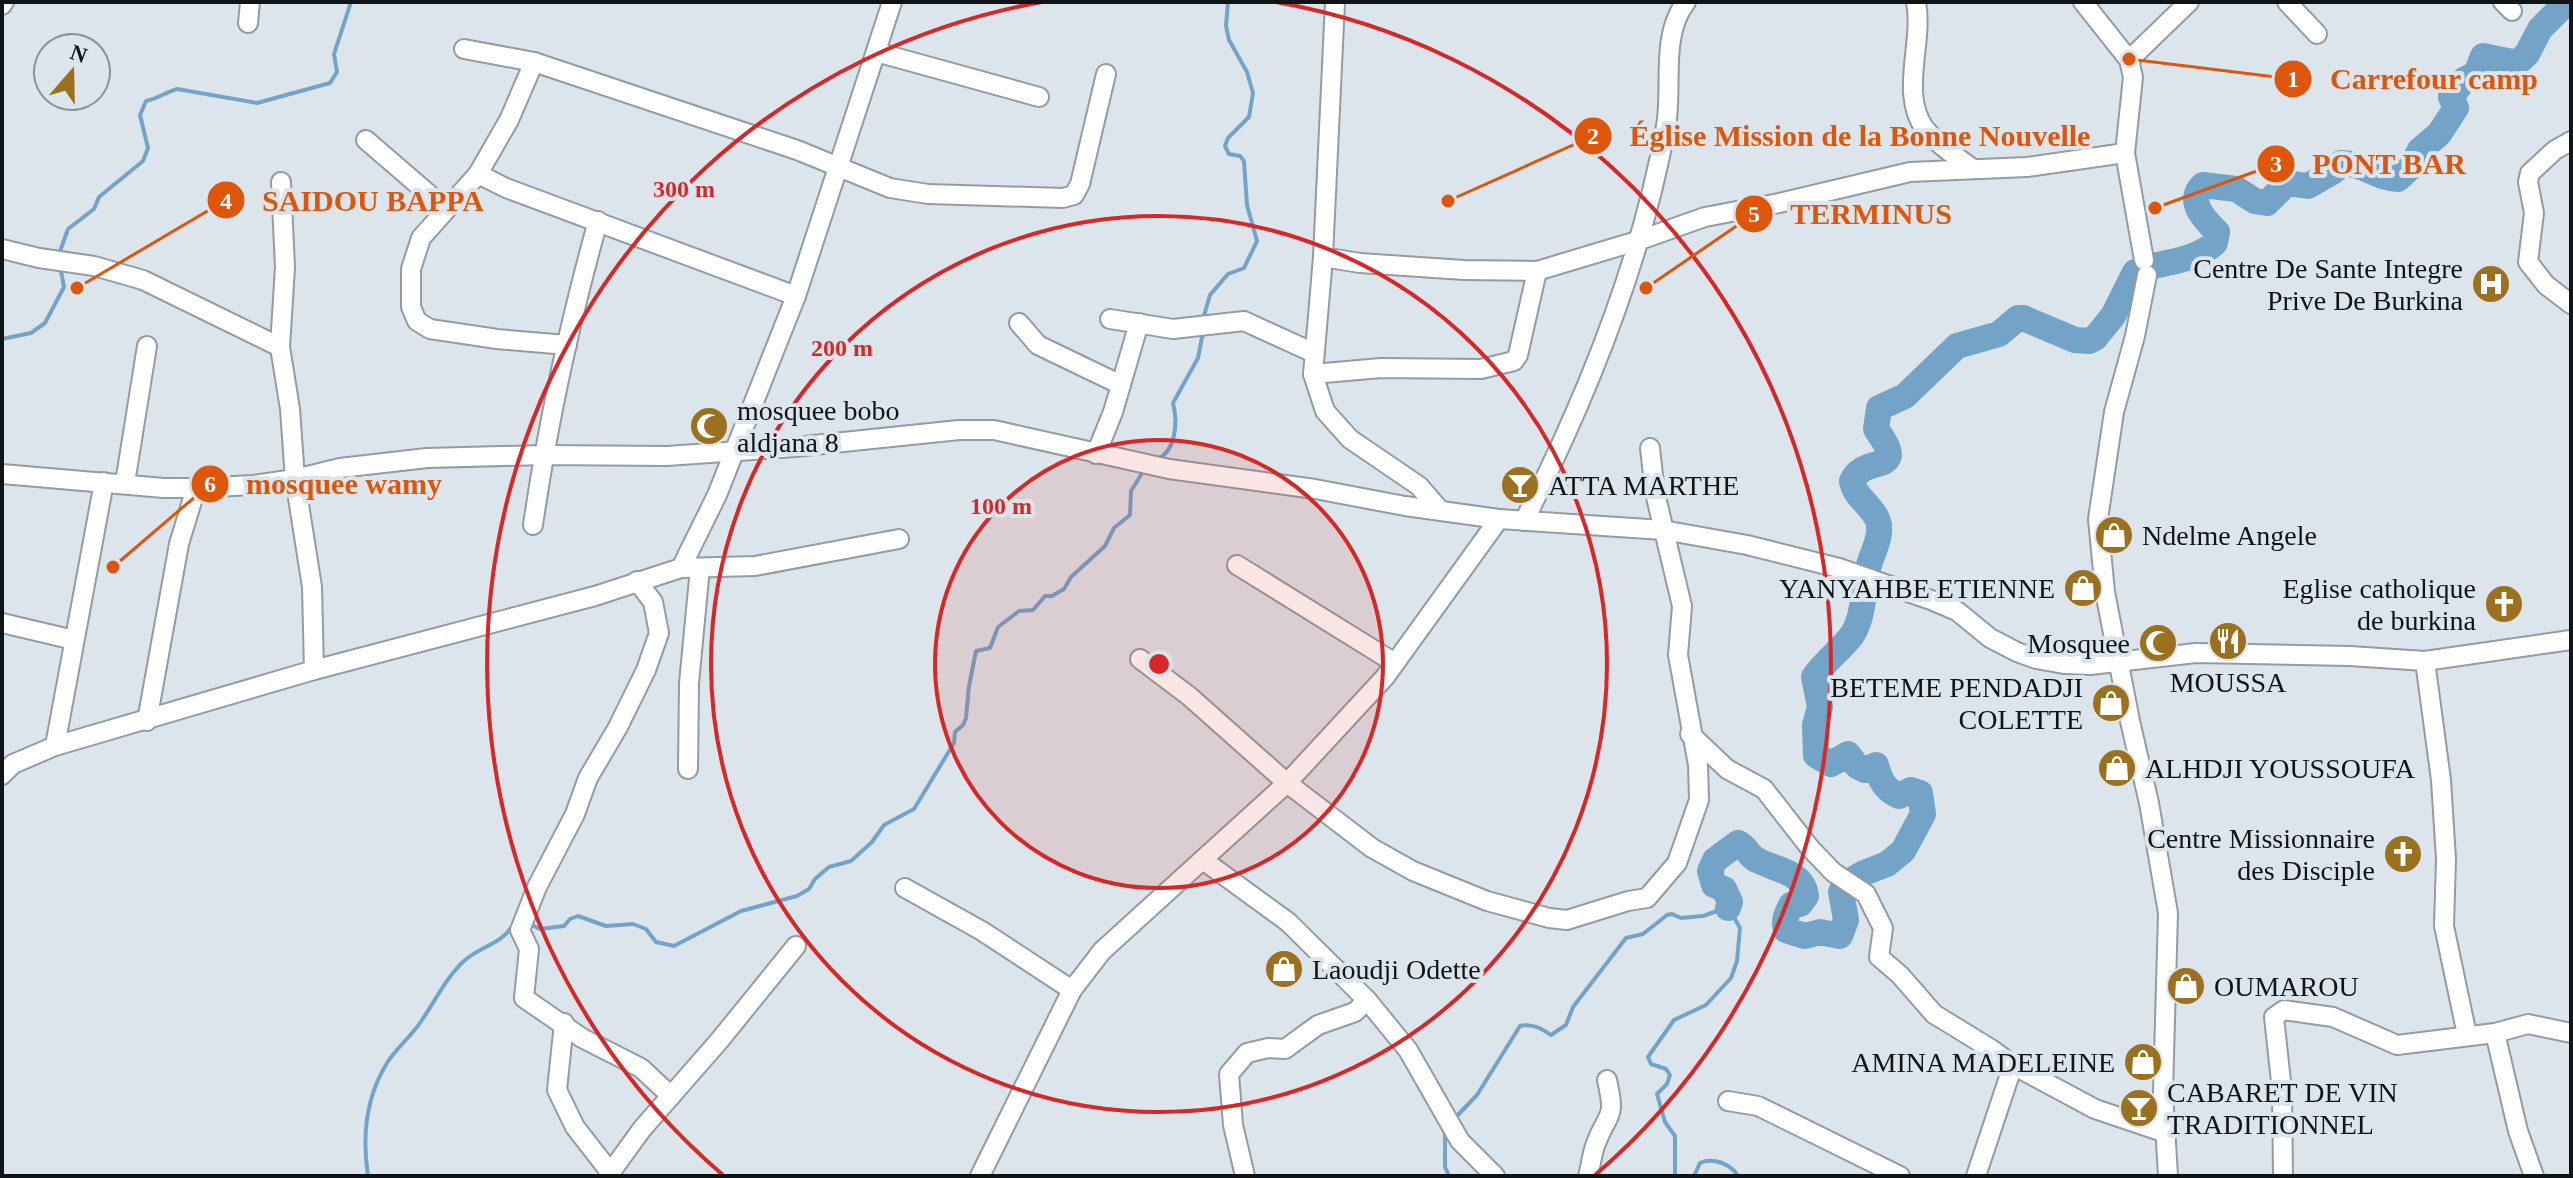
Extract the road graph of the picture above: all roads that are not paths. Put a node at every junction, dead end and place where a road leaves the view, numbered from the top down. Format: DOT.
graph roads {
  1 [pos="250,2"];
  2 [pos="892,2"];
  3 [pos="1335,2"];
  4 [pos="1686,2"];
  5 [pos="1916,2"];
  6 [pos="2083,2"];
  7 [pos="2189,2"];
  8 [pos="2287,2"];
  9 [pos="248,23"];
  10 [pos="2317,34"];
  11 [pos="464,49"];
  12 [pos="876,52"];
  13 [pos="2129,60"];
  14 [pos="534,62"];
  15 [pos="1106,74"];
  16 [pos="1039,97"];
  17 [pos="366,140"];
  18 [pos="2571,141"];
  19 [pos="2125,153"];
  20 [pos="840,166"];
  21 [pos="1973,169"];
  22 [pos="478,174"];
  23 [pos="281,182"];
  24 [pos="446,209"];
  25 [pos="598,221"];
  26 [pos="1640,240"];
  27 [pos="2,249"];
  28 [pos="1323,257"];
  29 [pos="1537,271"];
  30 [pos="796,296"];
  31 [pos="2571,304"];
  32 [pos="1110,319"];
  33 [pos="1019,323"];
  34 [pos="1139,323"];
  35 [pos="567,345"];
  36 [pos="147,346"];
  37 [pos="280,347"];
  38 [pos="1314,353"];
  39 [pos="1313,374"];
  40 [pos="1121,385"];
  41 [pos="1650,448"];
  42 [pos="734,452"];
  43 [pos="1096,454"];
  44 [pos="544,455"];
  45 [pos="2,474"];
  46 [pos="295,479"];
  47 [pos="104,482"];
  48 [pos="125,483"];
  49 [pos="196,488"];
  50 [pos="1439,509"];
  51 [pos="1499,519"];
  52 [pos="1524,521"];
  53 [pos="533,525"];
  54 [pos="1663,530"];
  55 [pos="899,539"];
  56 [pos="1237,565"];
  57 [pos="690,568"];
  58 [pos="637,581"];
  59 [pos="2,623"];
  60 [pos="74,640"];
  61 [pos="2571,640"];
  62 [pos="1140,659"];
  63 [pos="2118,660"];
  64 [pos="2425,661"];
  65 [pos="1395,663"];
  66 [pos="314,670"];
  67 [pos="147,721"];
  68 [pos="1690,734"];
  69 [pos="55,746"];
  70 [pos="688,769"];
  71 [pos="2,775"];
  72 [pos="1287,783"];
  73 [pos="1203,860"];
  74 [pos="905,888"];
  75 [pos="796,946"];
  76 [pos="1072,990"];
  77 [pos="1367,1000"];
  78 [pos="564,1023"];
  79 [pos="2495,1033"];
  80 [pos="2571,1033"];
  81 [pos="2467,1035"];
  82 [pos="2013,1065"];
  83 [pos="1607,1080"];
  84 [pos="671,1096"];
  85 [pos="1728,1101"];
  86 [pos="2166,1133"];
  87 [pos="609,1174"];
  88 [pos="980,1176"];
  89 [pos="1245,1176"];
  90 [pos="1495,1176"];
  91 [pos="1588,1176"];
  92 [pos="1900,1176"];
  93 [pos="1976,1176"];
  94 [pos="2168,1176"];
  95 [pos="2283,1176"];
  96 [pos="2534,1176"];
  1 -- 9 [label="street"];
  2 -- 12 [label="street"];
  3 -- 28 [label="street"];
  4 -- 26 [label="street"];
  5 -- 21 [label="street"];
  6 -- 13 [label="street"];
  7 -- 13 [label="street"];
  8 -- 10 [label="street"];
  11 -- 14 [label="street"];
  12 -- 16 [label="street"];
  12 -- 20 [label="street"];
  13 -- 19 [label="street"];
  14 -- 20 [label="street"];
  14 -- 22 [label="street"];
  15 -- 20 [label="street"];
  17 -- 24 [label="street"];
  18 -- 31 [label="street"];
  19 -- 21 [label="street"];
  19 -- 63 [label="street"];
  20 -- 30 [label="street"];
  21 -- 26 [label="street"];
  22 -- 24 [label="street"];
  22 -- 25 [label="street"];
  23 -- 37 [label="street"];
  24 -- 35 [label="street"];
  25 -- 30 [label="street"];
  25 -- 35 [label="street"];
  26 -- 29 [label="street"];
  26 -- 52 [label="street"];
  27 -- 37 [label="street"];
  28 -- 29 [label="street"];
  28 -- 38 [label="street"];
  29 -- 39 [label="street"];
  30 -- 42 [label="street"];
  32 -- 34 [label="street"];
  33 -- 40 [label="street"];
  34 -- 38 [label="street"];
  34 -- 40 [label="street"];
  35 -- 44 [label="street"];
  36 -- 48 [label="street"];
  37 -- 46 [label="street"];
  38 -- 39 [label="street"];
  39 -- 50 [label="street"];
  40 -- 43 [label="street"];
  41 -- 54 [label="street"];
  42 -- 43 [label="street"];
  42 -- 44 [label="street"];
  42 -- 57 [label="street"];
  43 -- 50 [label="street"];
  44 -- 46 [label="street"];
  44 -- 53 [label="street"];
  45 -- 47 [label="street"];
  46 -- 49 [label="street"];
  46 -- 66 [label="street"];
  47 -- 48 [label="street"];
  47 -- 60 [label="street"];
  48 -- 49 [label="street"];
  49 -- 67 [label="street"];
  50 -- 51 [label="street"];
  51 -- 52 [label="street"];
  51 -- 65 [label="street"];
  52 -- 54 [label="street"];
  54 -- 63 [label="street"];
  54 -- 68 [label="street"];
  55 -- 57 [label="street"];
  56 -- 65 [label="street"];
  57 -- 58 [label="street"];
  57 -- 70 [label="street"];
  58 -- 66 [label="street"];
  58 -- 78 [label="street"];
  59 -- 60 [label="street"];
  60 -- 69 [label="street"];
  61 -- 64 [label="street"];
  62 -- 72 [label="street"];
  63 -- 64 [label="street"];
  63 -- 86 [label="street"];
  64 -- 81 [label="street"];
  65 -- 72 [label="street"];
  66 -- 67 [label="street"];
  67 -- 69 [label="street"];
  68 -- 72 [label="street"];
  68 -- 82 [label="street"];
  69 -- 71 [label="street"];
  72 -- 73 [label="street"];
  73 -- 76 [label="street"];
  73 -- 77 [label="street"];
  74 -- 76 [label="street"];
  75 -- 84 [label="street"];
  76 -- 88 [label="street"];
  77 -- 89 [label="street"];
  77 -- 90 [label="street"];
  78 -- 84 [label="street"];
  78 -- 87 [label="street"];
  79 -- 80 [label="street"];
  79 -- 81 [label="street"];
  79 -- 96 [label="street"];
  81 -- 95 [label="street"];
  82 -- 86 [label="street"];
  82 -- 93 [label="street"];
  83 -- 91 [label="street"];
  84 -- 87 [label="street"];
  85 -- 92 [label="street"];
  86 -- 94 [label="street"];
}
